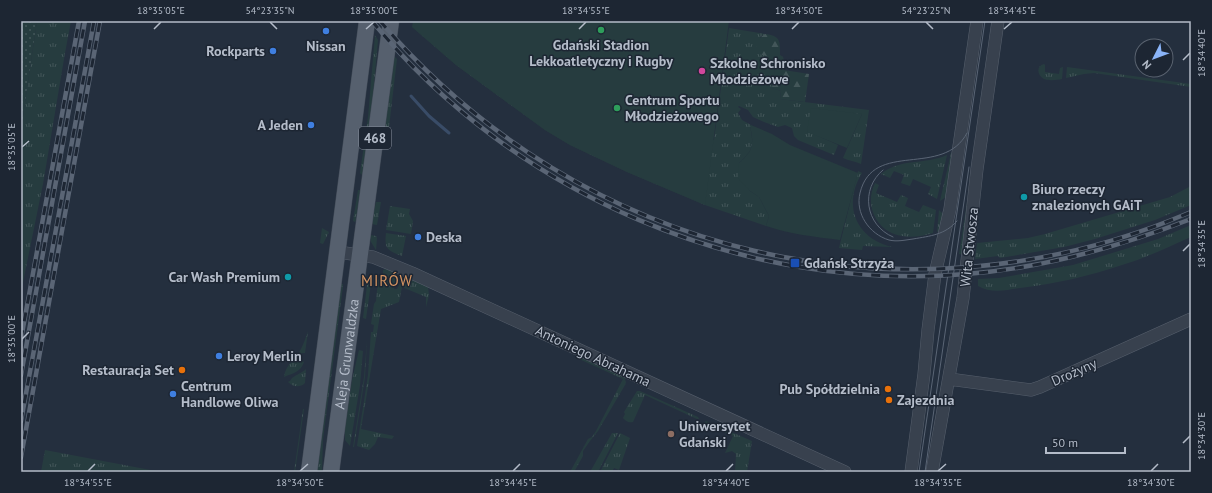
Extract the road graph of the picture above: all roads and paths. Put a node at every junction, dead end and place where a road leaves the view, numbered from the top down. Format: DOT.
graph roads {
  1 [pos="367,21"];
  2 [pos="391,21"];
  3 [pos="977,21"];
  4 [pos="998,21"];
  5 [pos="347,180"];
  6 [pos="369,183"];
  7 [pos="338,252"];
  8 [pos="360,254"];
  9 [pos="1191,319"];
  10 [pos="949,379"];
  11 [pos="309,472"];
  12 [pos="331,472"];
  13 [pos="845,472"];
  14 [pos="911,472"];
  15 [pos="932,472"];
  1 -- 5 [label="main road, Aleja Grunwaldzka / 468"];
  2 -- 6 [label="main road, Aleja Grunwaldzka / 468"];
  3 -- 14 [label="street, Wita Stwosza"];
  4 -- 10 [label="street, Wita Stwosza"];
  5 -- 6 [label="main road"];
  5 -- 7 [label="main road, Aleja Grunwaldzka / 468"];
  6 -- 8 [label="main road, Aleja Grunwaldzka / 468"];
  7 -- 8 [label="street, Antoniego Abrahama"];
  7 -- 11 [label="main road, Aleja Grunwaldzka / 468"];
  8 -- 12 [label="main road, Aleja Grunwaldzka / 468"];
  8 -- 13 [label="street, Antoniego Abrahama"];
  9 -- 10 [label="street, Drożyny"];
  10 -- 15 [label="street, Wita Stwosza"];
}
